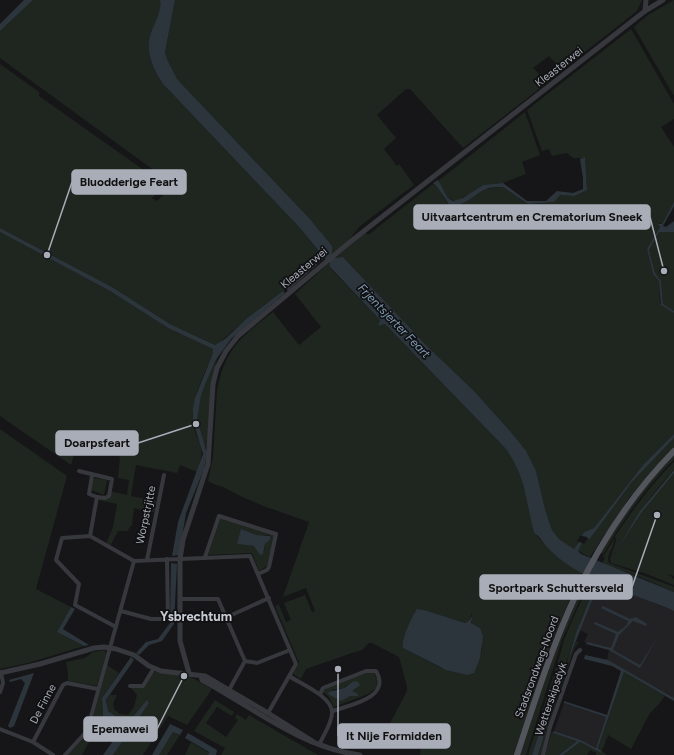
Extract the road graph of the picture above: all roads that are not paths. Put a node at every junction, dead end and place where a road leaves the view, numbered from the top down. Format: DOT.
graph roads {
  1 [pos="646,0"];
  2 [pos="661,0"];
  3 [pos="645,11"];
  4 [pos="674,451"];
  5 [pos="79,471"];
  6 [pos="92,475"];
  7 [pos="164,475"];
  8 [pos="97,497"];
  9 [pos="278,528"];
  10 [pos="276,534"];
  11 [pos="90,536"];
  12 [pos="205,557"];
  13 [pos="180,558"];
  14 [pos="167,559"];
  15 [pos="134,560"];
  16 [pos="146,560"];
  17 [pos="258,574"];
  18 [pos="269,598"];
  19 [pos="180,599"];
  20 [pos="121,611"];
  21 [pos="225,618"];
  22 [pos="116,627"];
  23 [pos="110,648"];
  24 [pos="290,650"];
  25 [pos="580,650"];
  26 [pos="245,661"];
  27 [pos="154,668"];
  28 [pos="1,673"];
  29 [pos="189,673"];
  30 [pos="200,676"];
  31 [pos="289,676"];
  32 [pos="130,686"];
  33 [pos="98,689"];
  34 [pos="229,690"];
  35 [pos="0,692"];
  36 [pos="320,694"];
  37 [pos="333,711"];
  38 [pos="267,715"];
  39 [pos="0,729"];
  40 [pos="33,742"];
  41 [pos="317,744"];
  42 [pos="53,755"];
  43 [pos="65,755"];
  44 [pos="360,755"];
  45 [pos="517,755"];
  46 [pos="543,755"];
  1 -- 3 [label="street"];
  2 -- 3 [label="street, Kleasterwei"];
  3 -- 13 [label="street, Kleasterwei"];
  4 -- 45 [label="main road, Stadsrondweg-Noord"];
  5 -- 6 [label="street"];
  6 -- 8 [label="street"];
  6 -- 8 [label="street"];
  7 -- 16 [label="street, Worpstrjitte"];
  8 -- 11 [label="street"];
  9 -- 10 [label="street"];
  10 -- 12 [label="street"];
  10 -- 17 [label="street"];
  11 -- 15 [label="street"];
  11 -- 22 [label="street"];
  12 -- 13 [label="street"];
  12 -- 17 [label="street"];
  13 -- 14 [label="street"];
  13 -- 19 [label="street, Kleasterwei"];
  14 -- 16 [label="street"];
  14 -- 20 [label="street"];
  15 -- 16 [label="street"];
  15 -- 20 [label="street"];
  17 -- 18 [label="street"];
  18 -- 21 [label="street"];
  18 -- 24 [label="street"];
  19 -- 21 [label="street"];
  19 -- 29 [label="street, Kleasterwei"];
  20 -- 22 [label="street"];
  21 -- 26 [label="street"];
  22 -- 23 [label="street"];
  23 -- 27 [label="street"];
  23 -- 28 [label="street"];
  23 -- 33 [label="street"];
  24 -- 26 [label="street"];
  24 -- 31 [label="street"];
  25 -- 46 [label="street, Wetterskipsdyk"];
  26 -- 34 [label="street"];
  27 -- 29 [label="street"];
  27 -- 32 [label="street"];
  28 -- 35 [label="street"];
  29 -- 30 [label="street"];
  30 -- 34 [label="street"];
  30 -- 38 [label="street"];
  31 -- 36 [label="street"];
  31 -- 38 [label="street"];
  33 -- 40 [label="street, De Finne"];
  33 -- 43 [label="street"];
  34 -- 38 [label="street"];
  36 -- 37 [label="street"];
  36 -- 37 [label="street"];
  37 -- 41 [label="street"];
  38 -- 41 [label="street"];
  39 -- 40 [label="street"];
  40 -- 42 [label="street"];
  41 -- 44 [label="street"];
}
